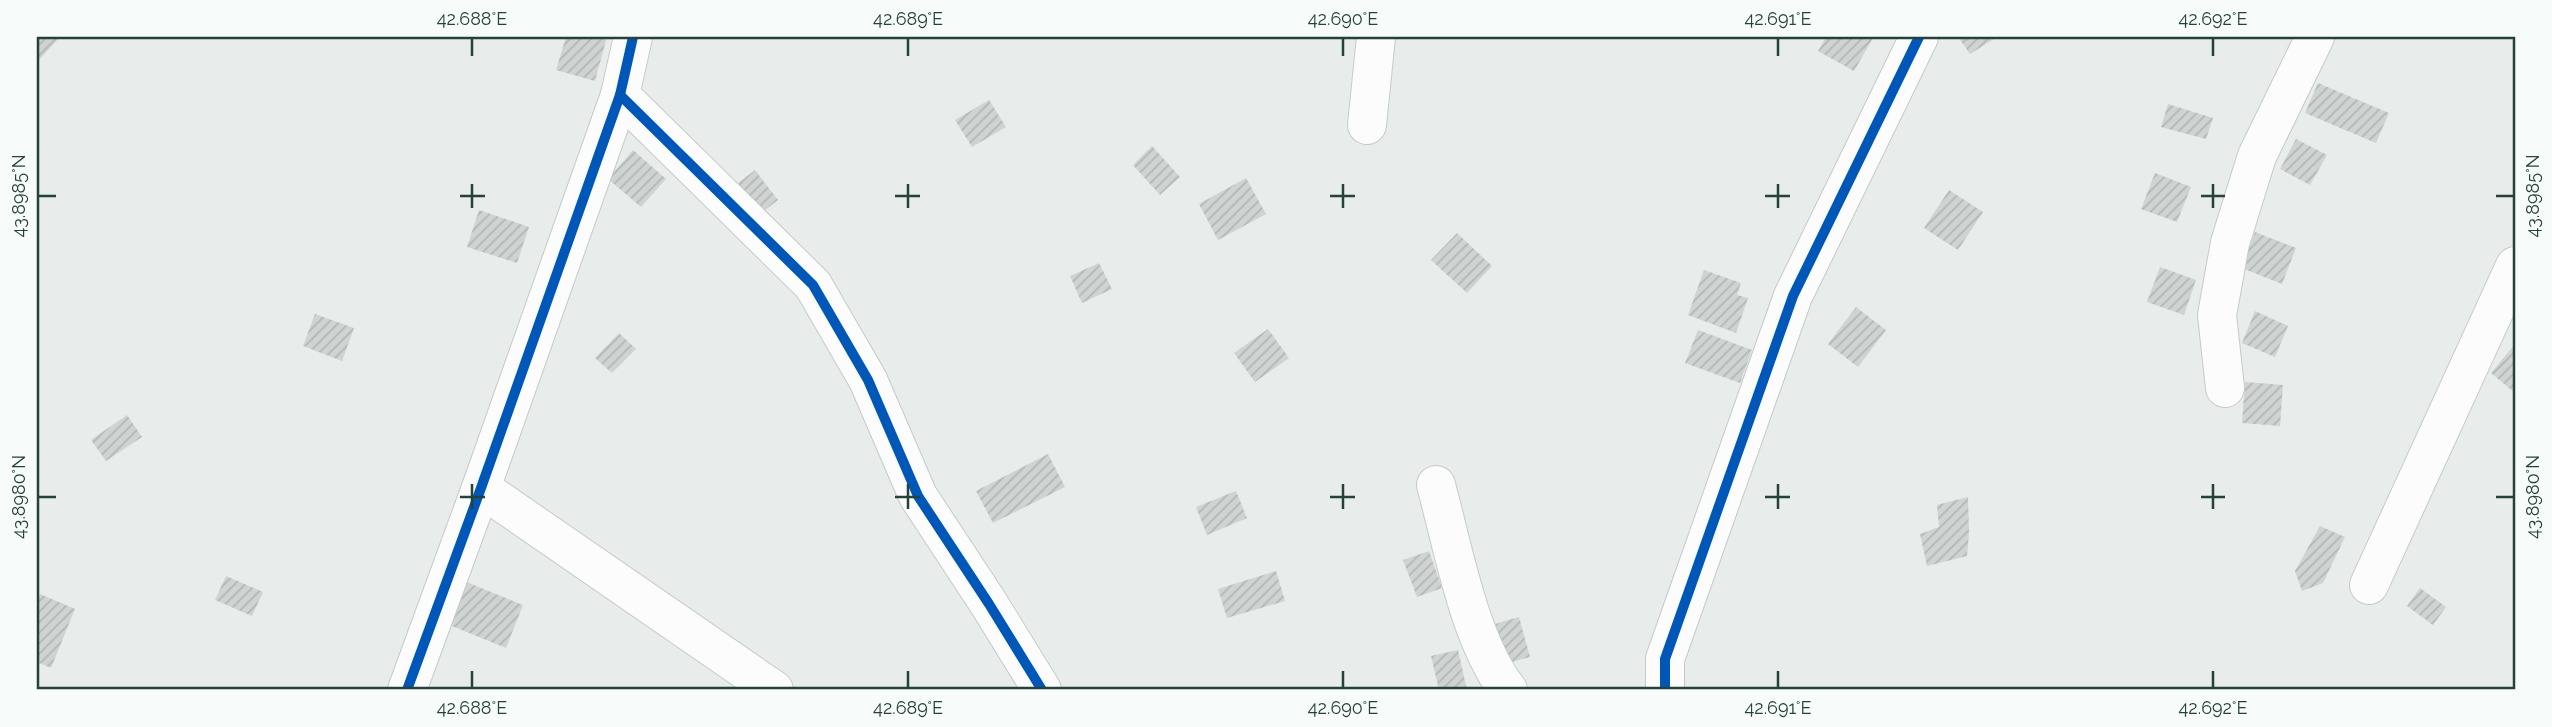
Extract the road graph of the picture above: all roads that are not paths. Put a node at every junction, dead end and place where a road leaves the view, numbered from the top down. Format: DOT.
graph roads {
  1 [pos="633,37"];
  2 [pos="1376,37"];
  3 [pos="1919,37"];
  4 [pos="2315,37"];
  5 [pos="620,95"];
  6 [pos="1367,125"];
  7 [pos="2515,266"];
  8 [pos="2225,388"];
  9 [pos="1436,485"];
  10 [pos="481,488"];
  11 [pos="2369,585"];
  12 [pos="407,690"];
  13 [pos="774,690"];
  14 [pos="1042,690"];
  15 [pos="1508,690"];
  16 [pos="1665,690"];
  1 -- 5 [label="street"];
  2 -- 6 [label="street"];
  3 -- 16 [label="street"];
  4 -- 8 [label="street"];
  5 -- 10 [label="street"];
  5 -- 14 [label="street"];
  7 -- 11 [label="street"];
  9 -- 15 [label="street"];
  10 -- 12 [label="street"];
  10 -- 13 [label="street"];
}
